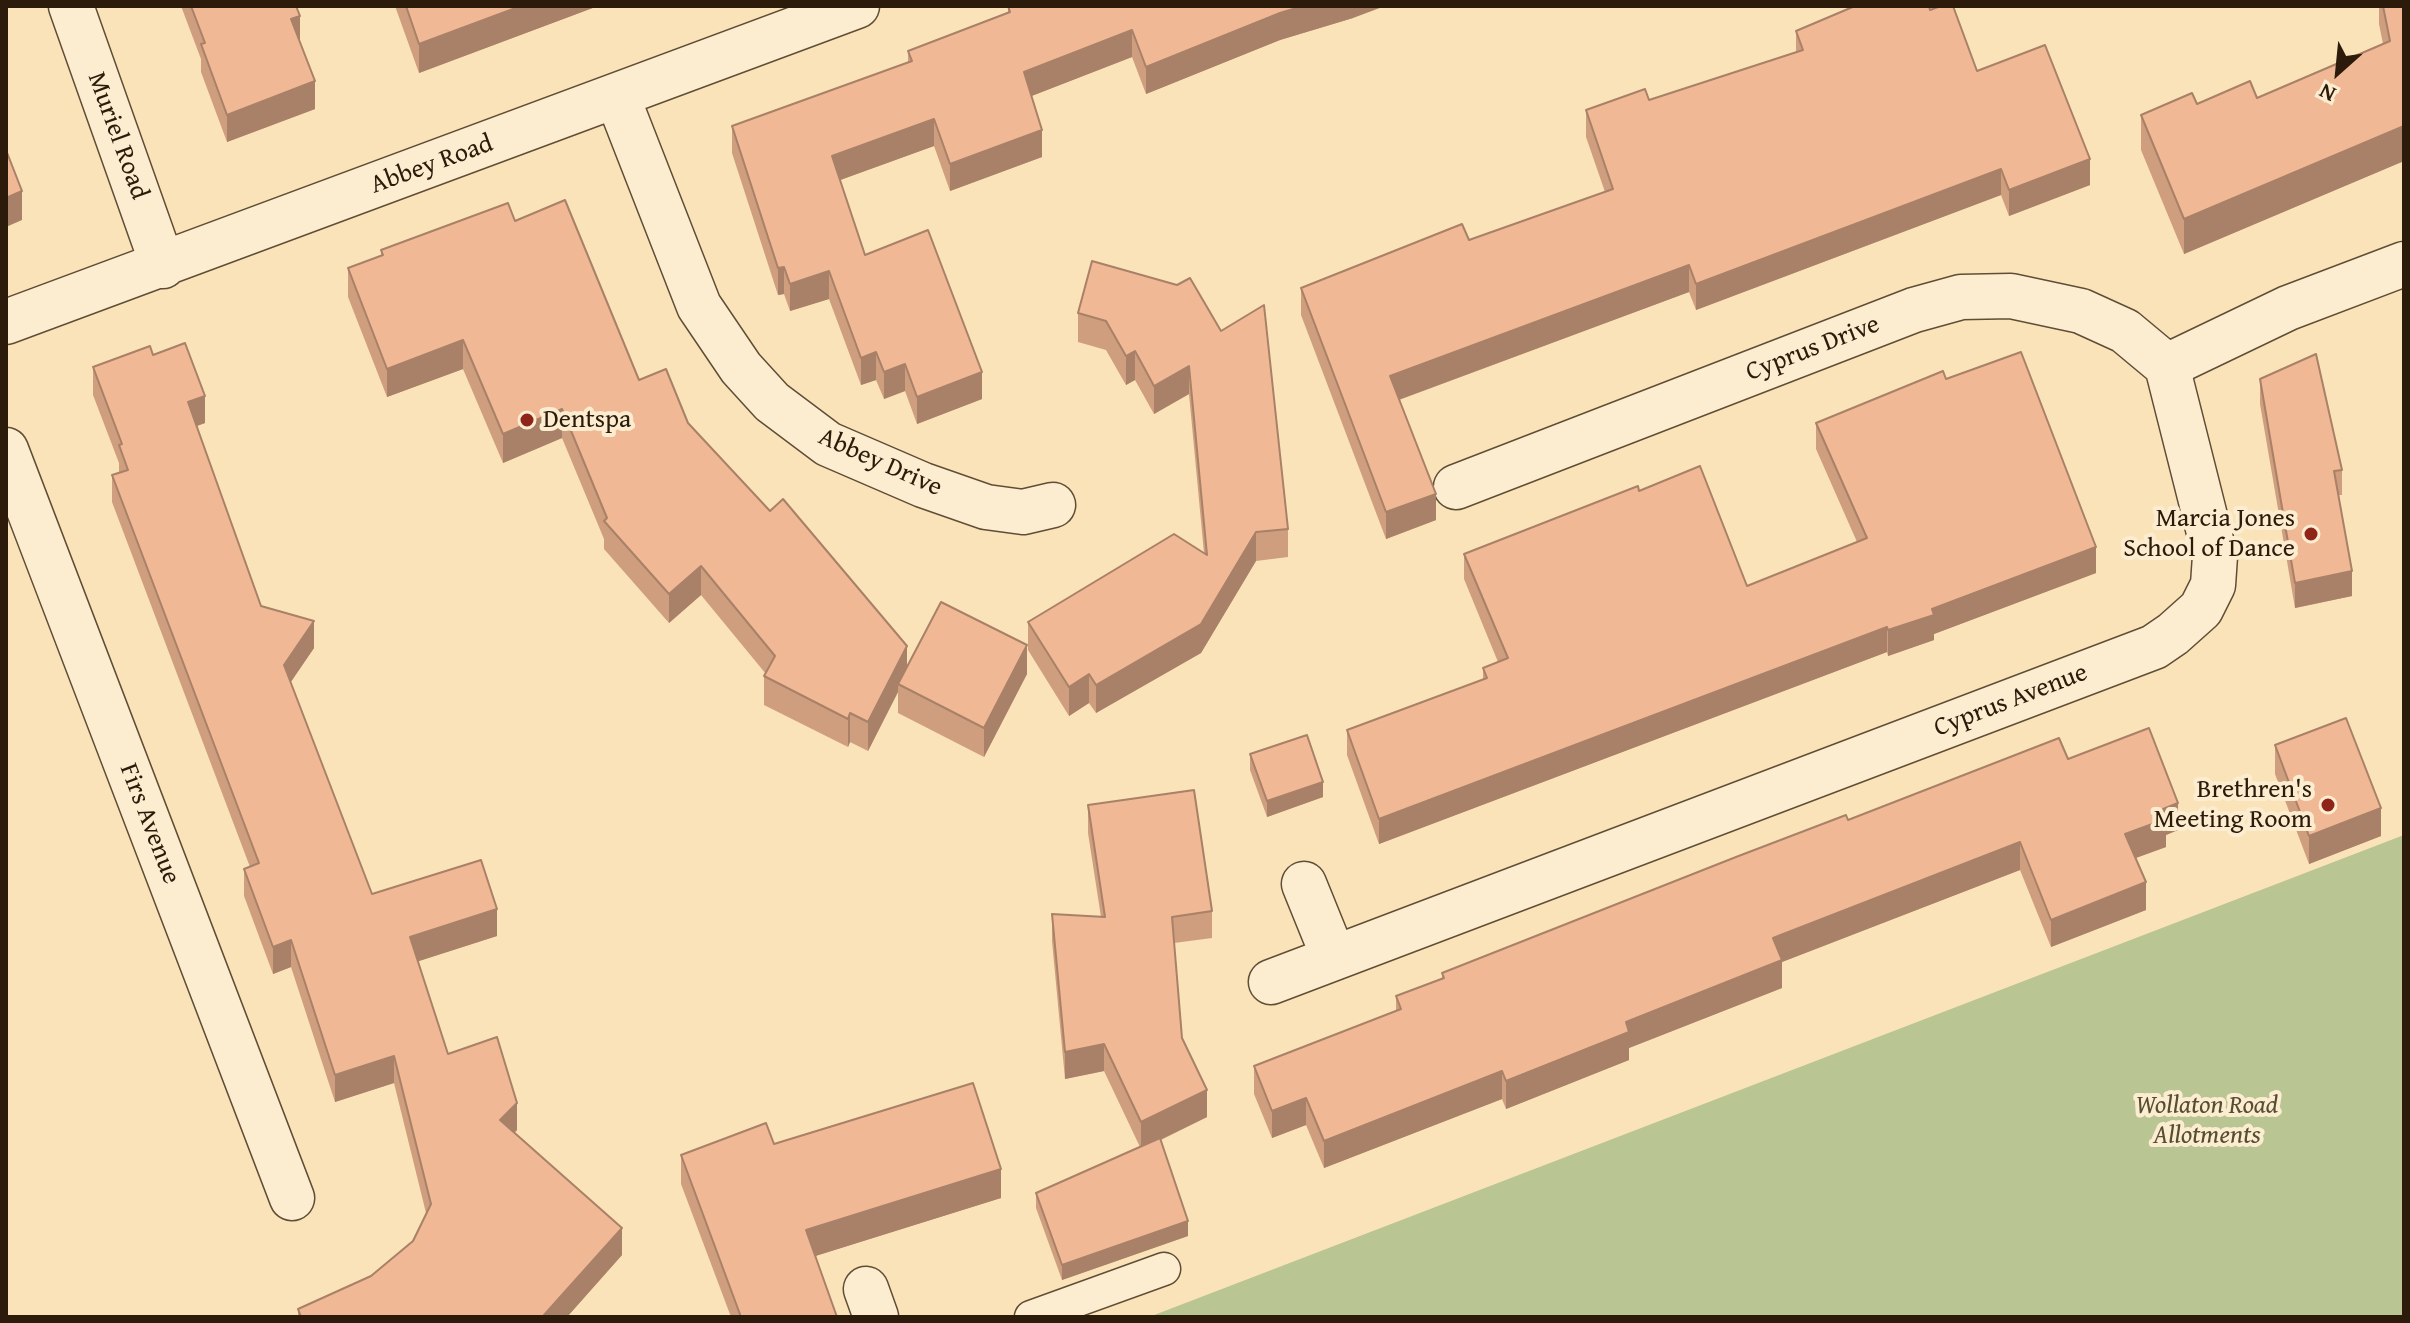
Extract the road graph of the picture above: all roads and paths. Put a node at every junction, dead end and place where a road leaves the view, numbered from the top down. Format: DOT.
graph roads {
  1 [pos="71,6"];
  2 [pos="857,6"];
  3 [pos="617,96"];
  4 [pos="2404,264"];
  5 [pos="163,266"];
  6 [pos="6,322"];
  7 [pos="2167,366"];
  8 [pos="6,450"];
  9 [pos="1456,487"];
  10 [pos="1053,505"];
  11 [pos="1304,884"];
  12 [pos="1334,958"];
  13 [pos="1271,982"];
  14 [pos="292,1198"];
  15 [pos="1164,1269"];
  16 [pos="1031,1317"];
  1 -- 5 [label="street, Muriel Road"];
  2 -- 3 [label="street, Abbey Road"];
  3 -- 5 [label="street, Abbey Road"];
  3 -- 10 [label="street, Abbey Drive"];
  4 -- 7 [label="street"];
  5 -- 6 [label="street, Abbey Road"];
  7 -- 9 [label="street, Cyprus Drive"];
  7 -- 12 [label="street, Cyprus Avenue"];
  8 -- 14 [label="street, Firs Avenue"];
  11 -- 12 [label="street"];
  12 -- 13 [label="street, Cyprus Avenue"];
  15 -- 16 [label="lane"];
}
